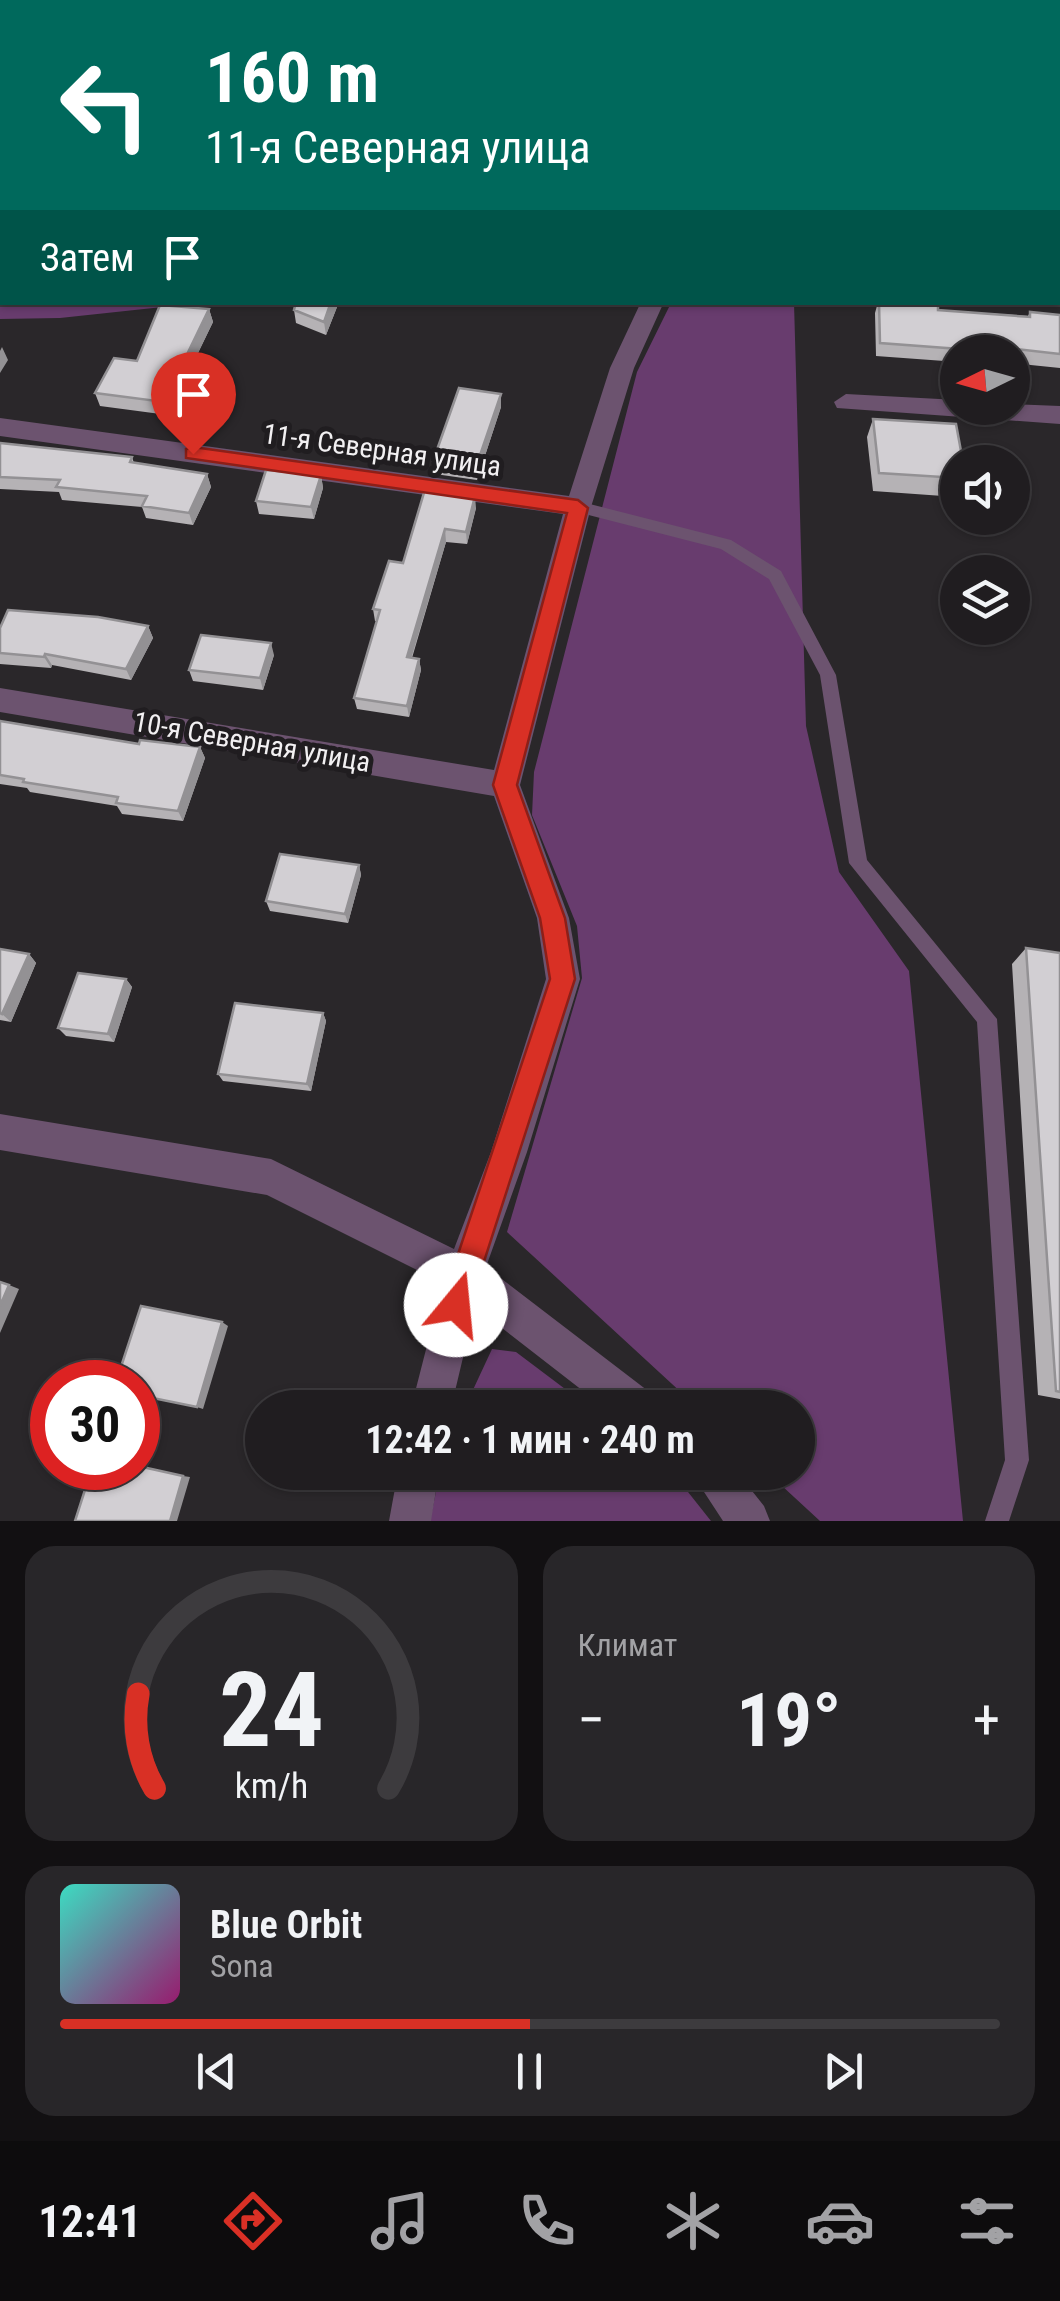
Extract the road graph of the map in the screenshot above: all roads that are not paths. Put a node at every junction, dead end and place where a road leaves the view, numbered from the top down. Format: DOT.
graph roads {
  1 [pos="653,305"];
  2 [pos="846,402"];
  3 [pos="1060,416"];
  4 [pos="0,426"];
  5 [pos="578,508"];
  6 [pos="0,700"];
  7 [pos="505,785"];
  8 [pos="0,1132"];
  9 [pos="464,1274"];
  10 [pos="435,1390"];
  11 [pos="615,1390"];
  12 [pos="416,1490"];
  13 [pos="724,1490"];
  14 [pos="410,1521"];
  15 [pos="749,1521"];
  16 [pos="997,1521"];
  1 -- 5 [label="street"];
  2 -- 3 [label="street"];
  4 -- 5 [label="street, 11-я Северная улица"];
  5 -- 7 [label="street"];
  5 -- 16 [label="lane"];
  6 -- 7 [label="street, 10-я Северная улица"];
  7 -- 9 [label="street"];
  8 -- 9 [label="street"];
  9 -- 10 [label="street"];
  9 -- 11 [label="street"];
  12 -- 14 [label="street"];
  13 -- 15 [label="street"];
}
